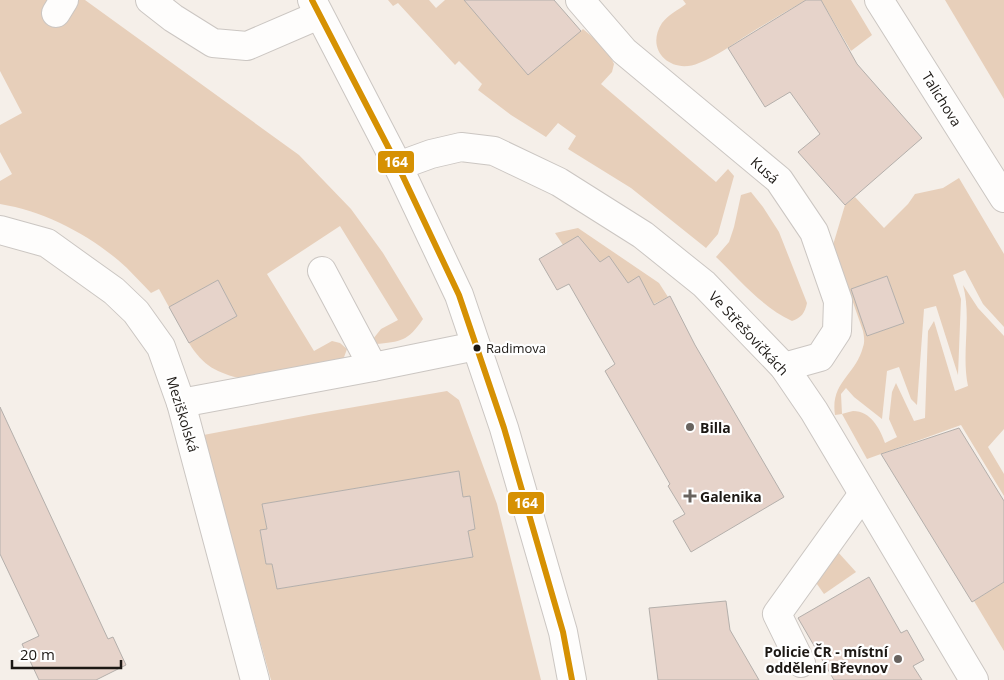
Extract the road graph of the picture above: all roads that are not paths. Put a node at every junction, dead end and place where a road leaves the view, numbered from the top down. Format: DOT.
graph roads {
  1 [pos="150,0"];
  2 [pos="580,0"];
  3 [pos="879,0"];
  4 [pos="315,8"];
  5 [pos="398,166"];
  6 [pos="1004,198"];
  7 [pos="0,230"];
  8 [pos="322,271"];
  9 [pos="476,346"];
  10 [pos="373,367"];
  11 [pos="784,367"];
  12 [pos="181,403"];
  13 [pos="863,494"];
  14 [pos="801,663"];
  15 [pos="255,680"];
  16 [pos="572,680"];
  17 [pos="974,680"];
  1 -- 4 [label="street"];
  2 -- 11 [label="street, Kusá"];
  3 -- 6 [label="street, Talichova"];
  4 -- 5 [label="street"];
  5 -- 9 [label="street"];
  5 -- 11 [label="street, Ve Střešovičkách"];
  7 -- 12 [label="street, Meziškolská"];
  8 -- 10 [label="street"];
  9 -- 10 [label="street"];
  9 -- 16 [label="street"];
  10 -- 12 [label="street"];
  11 -- 13 [label="street, Ve Střešovičkách"];
  12 -- 15 [label="street, Meziškolská"];
  13 -- 14 [label="street"];
  13 -- 17 [label="street, Ve Střešovičkách"];
}
